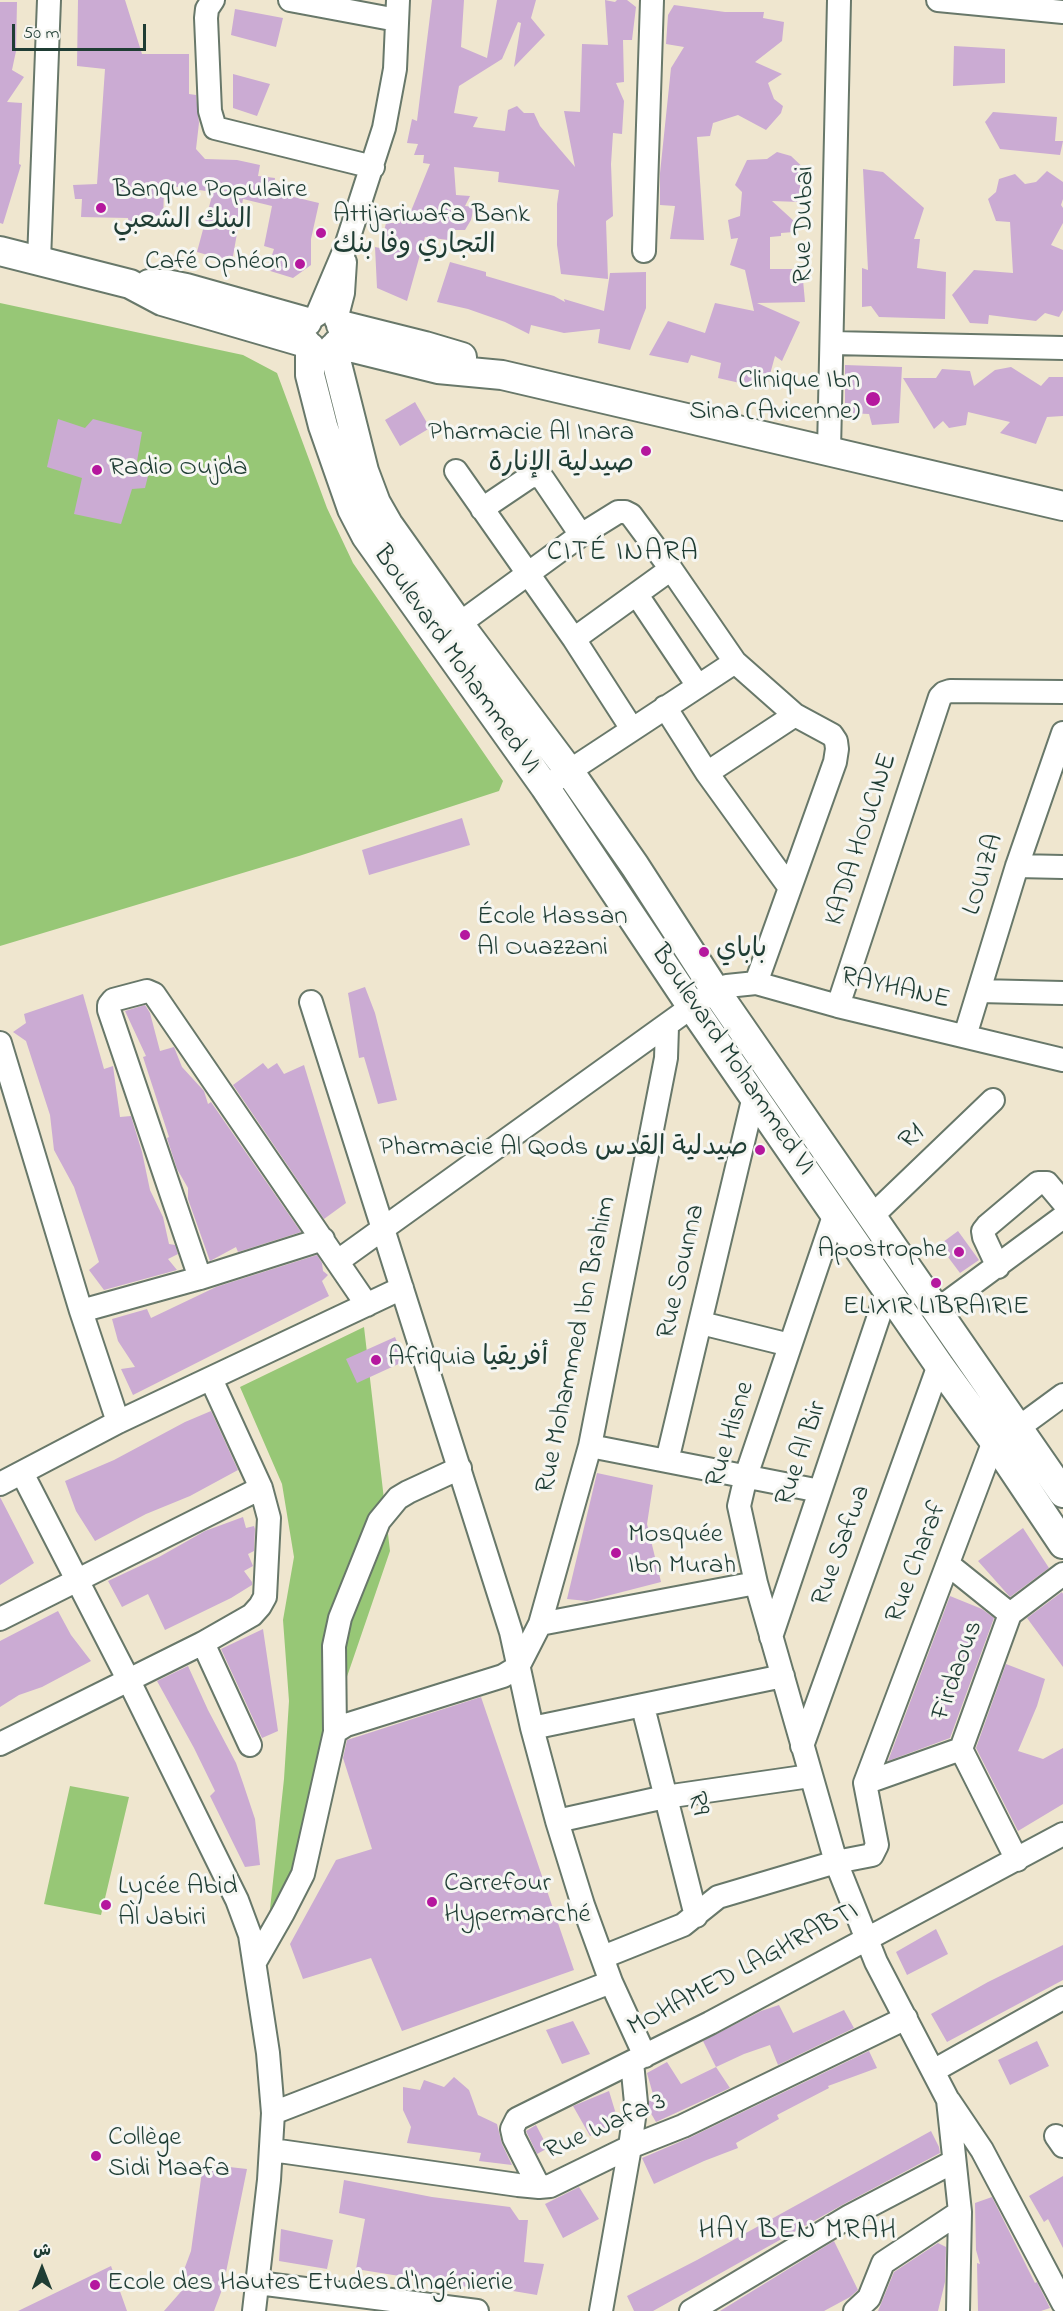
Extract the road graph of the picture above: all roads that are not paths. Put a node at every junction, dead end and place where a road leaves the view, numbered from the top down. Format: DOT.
graph roads {
  1 [pos="49,0"];
  2 [pos="213,0"];
  3 [pos="290,0"];
  4 [pos="652,0"];
  5 [pos="839,0"];
  6 [pos="938,0"];
  7 [pos="398,10"];
  8 [pos="1063,12"];
  9 [pos="373,166"];
  10 [pos="0,251"];
  11 [pos="644,251"];
  12 [pos="39,260"];
  13 [pos="323,333"];
  14 [pos="832,343"];
  15 [pos="1063,348"];
  16 [pos="829,450"];
  17 [pos="456,471"];
  18 [pos="1063,507"];
  19 [pos="482,509"];
  20 [pos="581,535"];
  21 [pos="671,569"];
  22 [pos="528,573"];
  23 [pos="637,595"];
  24 [pos="459,624"];
  25 [pos="574,639"];
  26 [pos="735,662"];
  27 [pos="698,686"];
  28 [pos="1063,692"];
  29 [pos="665,707"];
  30 [pos="795,715"];
  31 [pos="632,729"];
  32 [pos="1063,733"];
  33 [pos="569,771"];
  34 [pos="1056,771"];
  35 [pos="707,773"];
  36 [pos="545,787"];
  37 [pos="1017,866"];
  38 [pos="1063,867"];
  39 [pos="790,888"];
  40 [pos="756,983"];
  41 [pos="715,990"];
  42 [pos="979,991"];
  43 [pos="1063,993"];
  44 [pos="311,1002"];
  45 [pos="838,1006"];
  46 [pos="692,1007"];
  47 [pos="667,1027"];
  48 [pos="965,1036"];
  49 [pos="0,1043"];
  50 [pos="1063,1060"];
  51 [pos="754,1096"];
  52 [pos="993,1100"];
  53 [pos="1063,1202"];
  54 [pos="835,1213"];
  55 [pos="871,1217"];
  56 [pos="1063,1217"];
  57 [pos="383,1229"];
  58 [pos="323,1239"];
  59 [pos="338,1261"];
  60 [pos="998,1267"];
  61 [pos="200,1278"];
  62 [pos="402,1288"];
  63 [pos="888,1289"];
  64 [pos="367,1305"];
  65 [pos="937,1310"];
  66 [pos="81,1311"];
  67 [pos="701,1323"];
  68 [pos="790,1345"];
  69 [pos="939,1365"];
  70 [pos="211,1379"];
  71 [pos="1063,1395"];
  72 [pos="118,1422"];
  73 [pos="1006,1435"];
  74 [pos="590,1446"];
  75 [pos="667,1461"];
  76 [pos="459,1468"];
  77 [pos="22,1473"];
  78 [pos="747,1476"];
  79 [pos="0,1484"];
  80 [pos="261,1488"];
  81 [pos="820,1491"];
  82 [pos="1063,1493"];
  83 [pos="1063,1545"];
  84 [pos="949,1565"];
  85 [pos="1063,1574"];
  86 [pos="77,1582"];
  87 [pos="756,1583"];
  88 [pos="1010,1614"];
  89 [pos="0,1619"];
  90 [pos="540,1624"];
  91 [pos="771,1637"];
  92 [pos="203,1643"];
  93 [pos="518,1667"];
  94 [pos="783,1677"];
  95 [pos="129,1681"];
  96 [pos="643,1707"];
  97 [pos="532,1728"];
  98 [pos="335,1732"];
  99 [pos="0,1744"];
  100 [pos="250,1745"];
  101 [pos="802,1746"];
  102 [pos="961,1749"];
  103 [pos="810,1776"];
  104 [pos="865,1783"];
  105 [pos="665,1797"];
  106 [pos="557,1821"];
  107 [pos="1063,1834"];
  108 [pos="1017,1860"];
  109 [pos="836,1862"];
  110 [pos="696,1916"];
  111 [pos="867,1940"];
  112 [pos="603,1957"];
  113 [pos="255,1962"];
  114 [pos="611,1982"];
  115 [pos="1063,1998"];
  116 [pos="906,2018"];
  117 [pos="638,2059"];
  118 [pos="933,2071"];
  119 [pos="948,2100"];
  120 [pos="273,2114"];
  121 [pos="630,2147"];
  122 [pos="272,2150"];
  123 [pos="953,2163"];
  124 [pos="539,2187"];
  125 [pos="960,2212"];
  126 [pos="258,2283"];
  127 [pos="1063,2303"];
  128 [pos="865,2307"];
  129 [pos="254,2311"];
  130 [pos="477,2311"];
  131 [pos="600,2311"];
  132 [pos="692,2311"];
  133 [pos="958,2311"];
  1 -- 12 [label="street"];
  2 -- 9 [label="street"];
  3 -- 7 [label="street"];
  4 -- 11 [label="street"];
  5 -- 14 [label="street, Rue Dubai"];
  6 -- 8 [label="street"];
  7 -- 9 [label="street, Boulevard Mohammed VI"];
  9 -- 13 [label="street, Boulevard Mohammed VI"];
  10 -- 12 [label="main road"];
  12 -- 13 [label="main road"];
  13 -- 16 [label="main road"];
  13 -- 24 [label="main road, Boulevard Mohammed VI"];
  13 -- 36 [label="main road, Boulevard Mohammed VI"];
  14 -- 15 [label="street"];
  14 -- 16 [label="street, Rue Dubai"];
  16 -- 18 [label="main road"];
  17 -- 19 [label="street"];
  19 -- 20 [label="street"];
  19 -- 22 [label="street"];
  20 -- 21 [label="street"];
  20 -- 22 [label="street"];
  21 -- 23 [label="street"];
  21 -- 26 [label="street"];
  22 -- 24 [label="street"];
  22 -- 25 [label="street"];
  23 -- 25 [label="street"];
  23 -- 27 [label="street"];
  24 -- 33 [label="main road, Boulevard Mohammed VI"];
  25 -- 31 [label="street"];
  26 -- 27 [label="street"];
  26 -- 30 [label="street"];
  27 -- 29 [label="street"];
  28 -- 45 [label="street, KADA HOUCINE"];
  29 -- 31 [label="street"];
  29 -- 35 [label="street"];
  30 -- 35 [label="street"];
  30 -- 39 [label="street"];
  31 -- 33 [label="street"];
  32 -- 34 [label="street, LOUIZA"];
  33 -- 36 [label="street"];
  33 -- 41 [label="main road, Boulevard Mohammed VI"];
  34 -- 37 [label="street, LOUIZA"];
  35 -- 39 [label="street"];
  36 -- 46 [label="main road, Boulevard Mohammed VI"];
  37 -- 38 [label="street"];
  37 -- 42 [label="street, LOUIZA"];
  39 -- 40 [label="street"];
  40 -- 41 [label="street, RAYHANE"];
  40 -- 45 [label="street, RAYHANE"];
  41 -- 46 [label="street"];
  41 -- 55 [label="main road, Boulevard Mohammed VI"];
  42 -- 43 [label="street"];
  42 -- 48 [label="street, LOUIZA"];
  44 -- 57 [label="street"];
  45 -- 48 [label="street, RAYHANE"];
  46 -- 47 [label="street"];
  46 -- 51 [label="main road, Boulevard Mohammed VI"];
  47 -- 57 [label="street"];
  47 -- 74 [label="street, Rue Mohammed Ibn Brahim"];
  48 -- 50 [label="street, RAYHANE"];
  49 -- 66 [label="street"];
  51 -- 54 [label="main road, Boulevard Mohammed VI"];
  51 -- 67 [label="street, Rue Sounna"];
  52 -- 55 [label="street, R1"];
  53 -- 60 [label="street"];
  54 -- 63 [label="main road, Boulevard Mohammed VI"];
  54 -- 68 [label="street, Rue Hisne"];
  55 -- 65 [label="main road, Boulevard Mohammed VI"];
  56 -- 60 [label="street"];
  57 -- 59 [label="street"];
  57 -- 62 [label="street"];
  58 -- 59 [label="street"];
  58 -- 61 [label="street"];
  58 -- 61 [label="street"];
  59 -- 64 [label="street"];
  60 -- 65 [label="street"];
  61 -- 66 [label="street"];
  62 -- 64 [label="street"];
  62 -- 76 [label="street"];
  63 -- 69 [label="main road, Boulevard Mohammed VI"];
  63 -- 81 [label="street, Rue Al Bir"];
  64 -- 70 [label="street"];
  65 -- 73 [label="main road, Boulevard Mohammed VI"];
  66 -- 72 [label="street"];
  67 -- 68 [label="street"];
  67 -- 75 [label="street, Rue Sounna"];
  68 -- 78 [label="street, Rue Hisne"];
  69 -- 73 [label="main road, Boulevard Mohammed VI"];
  69 -- 101 [label="street, Rue Safwa"];
  70 -- 72 [label="street"];
  70 -- 80 [label="street"];
  71 -- 73 [label="street"];
  72 -- 77 [label="street"];
  73 -- 82 [label="main road, Boulevard Mohammed VI"];
  73 -- 83 [label="main road, Boulevard Mohammed VI"];
  73 -- 84 [label="street, Rue Charaf"];
  74 -- 75 [label="street"];
  74 -- 90 [label="street, Rue Mohammed Ibn Brahim"];
  75 -- 78 [label="street"];
  76 -- 93 [label="street"];
  76 -- 98 [label="street"];
  77 -- 79 [label="street"];
  77 -- 86 [label="street"];
  78 -- 81 [label="street"];
  78 -- 87 [label="street, Rue Hisne"];
  80 -- 86 [label="street"];
  80 -- 92 [label="street"];
  81 -- 91 [label="street, Rue Al Bir"];
  84 -- 88 [label="street"];
  84 -- 104 [label="street, Rue Charaf"];
  85 -- 88 [label="street, Firdaous"];
  86 -- 89 [label="street"];
  86 -- 95 [label="street"];
  87 -- 90 [label="street"];
  87 -- 91 [label="street, Rue Hisne"];
  88 -- 102 [label="street, Firdaous"];
  90 -- 93 [label="street, Rue Mohammed Ibn Brahim"];
  91 -- 94 [label="street, Rue Hisne"];
  92 -- 95 [label="street"];
  92 -- 100 [label="street"];
  93 -- 97 [label="street"];
  93 -- 98 [label="street"];
  94 -- 96 [label="street"];
  94 -- 101 [label="street"];
  95 -- 99 [label="street"];
  95 -- 113 [label="street"];
  96 -- 97 [label="street"];
  96 -- 105 [label="street, R9"];
  97 -- 106 [label="street"];
  98 -- 113 [label="street"];
  101 -- 103 [label="street"];
  102 -- 104 [label="street, Firdaous"];
  102 -- 108 [label="street"];
  103 -- 105 [label="street"];
  103 -- 109 [label="street"];
  104 -- 109 [label="street"];
  105 -- 106 [label="street"];
  105 -- 110 [label="street, R9"];
  106 -- 112 [label="street"];
  107 -- 108 [label="street, MOHAMED LAGHRABTI"];
  108 -- 111 [label="street, MOHAMED LAGHRABTI"];
  109 -- 110 [label="street"];
  109 -- 111 [label="street"];
  110 -- 112 [label="street"];
  111 -- 116 [label="street"];
  111 -- 117 [label="street, MOHAMED LAGHRABTI"];
  112 -- 114 [label="street"];
  113 -- 120 [label="street"];
  114 -- 117 [label="street"];
  114 -- 120 [label="street"];
  115 -- 118 [label="street"];
  116 -- 118 [label="street"];
  116 -- 121 [label="street, Rue Wafa 3"];
  117 -- 121 [label="street"];
  117 -- 124 [label="street, MOHAMED LAGHRABTI"];
  118 -- 119 [label="street"];
  119 -- 123 [label="street"];
  119 -- 127 [label="street"];
  120 -- 122 [label="street"];
  121 -- 124 [label="street, Rue Wafa 3"];
  121 -- 131 [label="street"];
  122 -- 124 [label="street, Rue Wafa 3"];
  122 -- 126 [label="street"];
  123 -- 125 [label="street"];
  123 -- 132 [label="street"];
  125 -- 128 [label="street"];
  125 -- 133 [label="street"];
  126 -- 129 [label="street"];
  126 -- 130 [label="street"];
}
